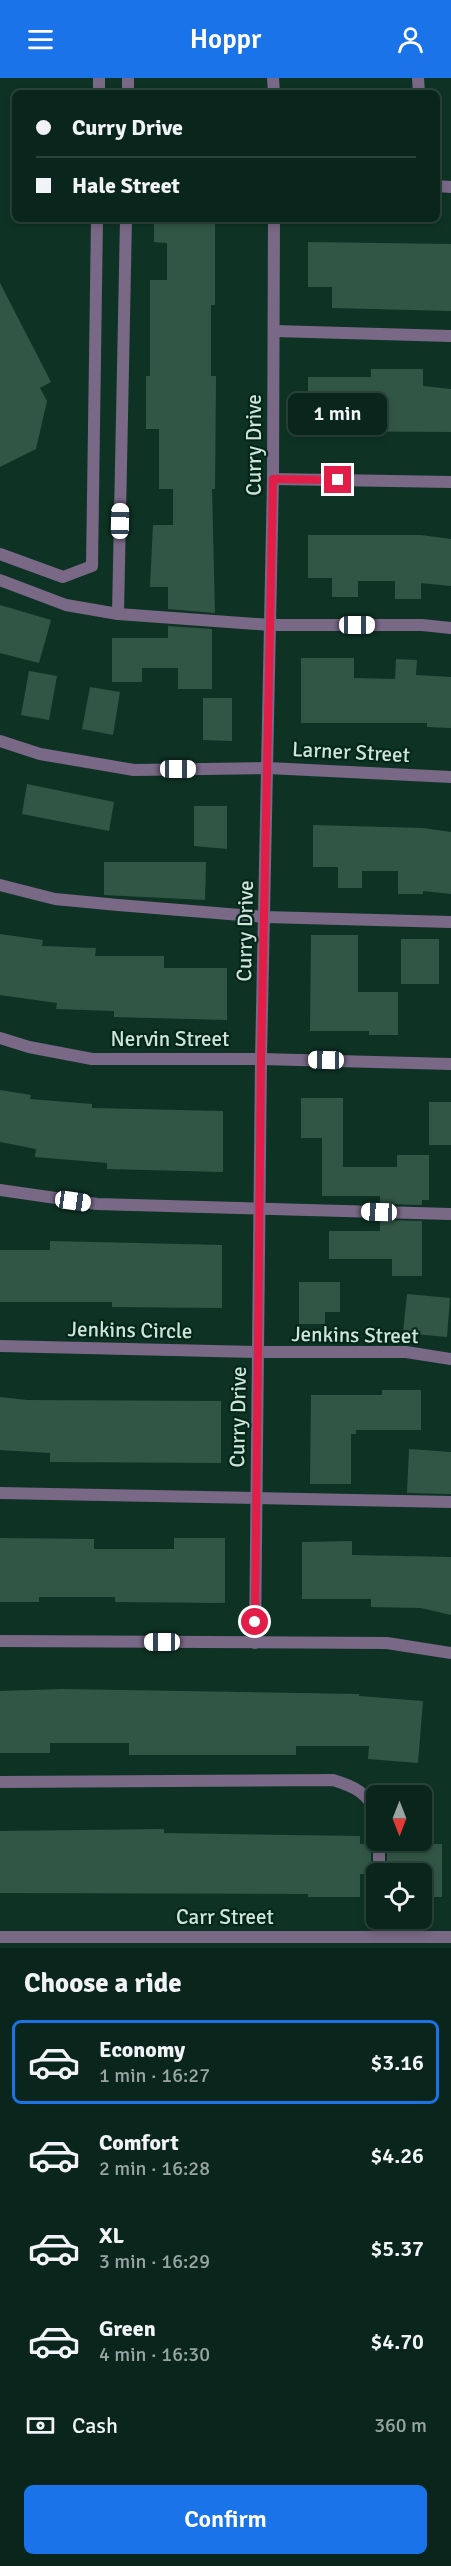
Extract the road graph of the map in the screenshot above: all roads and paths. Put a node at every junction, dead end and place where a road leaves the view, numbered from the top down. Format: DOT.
graph roads {
  1 [pos="97,222"];
  2 [pos="126,222"];
  3 [pos="274,222"];
  4 [pos="274,331"];
  5 [pos="451,336"];
  6 [pos="273,479"];
  7 [pos="451,482"];
  8 [pos="0,554"];
  9 [pos="0,580"];
  10 [pos="118,614"];
  11 [pos="271,625"];
  12 [pos="451,628"];
  13 [pos="0,741"];
  14 [pos="268,768"];
  15 [pos="451,777"];
  16 [pos="0,885"];
  17 [pos="265,917"];
  18 [pos="451,922"];
  19 [pos="0,1038"];
  20 [pos="261,1059"];
  21 [pos="451,1064"];
  22 [pos="0,1190"];
  23 [pos="260,1208"];
  24 [pos="451,1214"];
  25 [pos="0,1346"];
  26 [pos="258,1352"];
  27 [pos="451,1359"];
  28 [pos="0,1492"];
  29 [pos="257,1497"];
  30 [pos="451,1502"];
  31 [pos="0,1641"];
  32 [pos="255,1643"];
  33 [pos="451,1653"];
  34 [pos="0,1782"];
  35 [pos="366,1797"];
  36 [pos="379,1929"];
  37 [pos="0,1937"];
  38 [pos="379,1937"];
  39 [pos="451,1937"];
  1 -- 8 [label="street"];
  2 -- 10 [label="street"];
  3 -- 4 [label="street, Curry Drive"];
  4 -- 5 [label="street"];
  4 -- 6 [label="street, Curry Drive"];
  6 -- 7 [label="street"];
  6 -- 11 [label="street, Curry Drive"];
  9 -- 10 [label="street"];
  10 -- 11 [label="street"];
  11 -- 12 [label="street"];
  11 -- 14 [label="street, Curry Drive"];
  13 -- 14 [label="street, Larner Street"];
  14 -- 15 [label="street, Larner Street"];
  14 -- 17 [label="street, Curry Drive"];
  16 -- 17 [label="street"];
  17 -- 18 [label="street"];
  17 -- 20 [label="street, Curry Drive"];
  19 -- 20 [label="street, Nervin Street"];
  20 -- 21 [label="street, Nervin Street"];
  20 -- 23 [label="street, Curry Drive"];
  22 -- 23 [label="street"];
  23 -- 24 [label="street"];
  23 -- 26 [label="street, Curry Drive"];
  25 -- 26 [label="street, Jenkins Circle"];
  26 -- 27 [label="street, Jenkins Street"];
  26 -- 29 [label="street, Curry Drive"];
  28 -- 29 [label="street"];
  29 -- 30 [label="street"];
  29 -- 32 [label="street, Curry Drive"];
  31 -- 32 [label="street"];
  32 -- 33 [label="street"];
  34 -- 35 [label="street"];
  36 -- 38 [label="street"];
  37 -- 38 [label="street, Carr Street"];
  38 -- 39 [label="street, Carr Street"];
}
